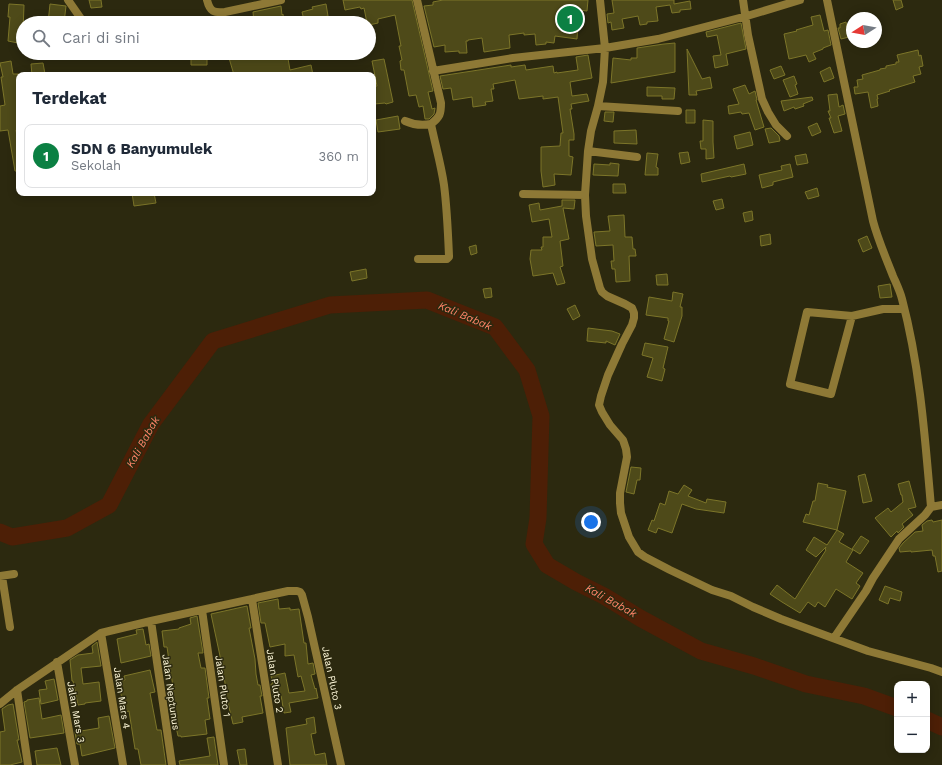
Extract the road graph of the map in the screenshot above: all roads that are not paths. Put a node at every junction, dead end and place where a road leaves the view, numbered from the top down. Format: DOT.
graph roads {
  1 [pos="68,0"];
  2 [pos="207,0"];
  3 [pos="281,0"];
  4 [pos="417,0"];
  5 [pos="600,0"];
  6 [pos="743,0"];
  7 [pos="800,0"];
  8 [pos="827,0"];
  9 [pos="79,16"];
  10 [pos="747,16"];
  11 [pos="605,48"];
  12 [pos="433,71"];
  13 [pos="598,106"];
  14 [pos="678,111"];
  15 [pos="405,121"];
  16 [pos="431,124"];
  17 [pos="787,136"];
  18 [pos="588,151"];
  19 [pos="637,157"];
  20 [pos="523,194"];
  21 [pos="585,195"];
  22 [pos="418,259"];
  23 [pos="904,309"];
  24 [pos="852,316"];
  25 [pos="942,505"];
  26 [pos="931,507"];
  27 [pos="14,574"];
  28 [pos="1,576"];
  29 [pos="252,599"];
  30 [pos="202,610"];
  31 [pos="151,621"];
  32 [pos="10,627"];
  33 [pos="101,633"];
  34 [pos="834,638"];
  35 [pos="58,662"];
  36 [pos="942,672"];
  37 [pos="17,690"];
  38 [pos="0,704"];
  39 [pos="28,765"];
  40 [pos="75,765"];
  41 [pos="123,765"];
  42 [pos="172,765"];
  43 [pos="224,765"];
  44 [pos="278,765"];
  45 [pos="341,765"];
  1 -- 9 [label="street"];
  2 -- 3 [label="street"];
  4 -- 12 [label="street"];
  5 -- 11 [label="street"];
  6 -- 10 [label="street"];
  7 -- 10 [label="street"];
  8 -- 23 [label="street"];
  10 -- 11 [label="street"];
  10 -- 17 [label="street"];
  11 -- 12 [label="street"];
  11 -- 13 [label="street"];
  12 -- 16 [label="street"];
  13 -- 14 [label="street"];
  13 -- 18 [label="street"];
  15 -- 16 [label="street"];
  16 -- 22 [label="street"];
  18 -- 19 [label="street"];
  18 -- 21 [label="street"];
  20 -- 21 [label="street"];
  21 -- 34 [label="street"];
  23 -- 24 [label="street"];
  23 -- 26 [label="street"];
  24 -- 24 [label="street"];
  25 -- 26 [label="street"];
  26 -- 34 [label="street"];
  27 -- 28 [label="street"];
  28 -- 32 [label="street"];
  29 -- 30 [label="street"];
  29 -- 44 [label="street, Jalan Pluto 2"];
  29 -- 45 [label="street, Jalan Pluto 3"];
  30 -- 31 [label="street"];
  30 -- 43 [label="street, Jalan Pluto 1"];
  31 -- 33 [label="street"];
  31 -- 42 [label="street, Jalan Neptunus"];
  33 -- 35 [label="street"];
  33 -- 41 [label="street, Jalan Mars 4"];
  34 -- 36 [label="street"];
  35 -- 37 [label="street"];
  35 -- 40 [label="street, Jalan Mars 3"];
  37 -- 38 [label="street"];
  37 -- 39 [label="street"];
}
